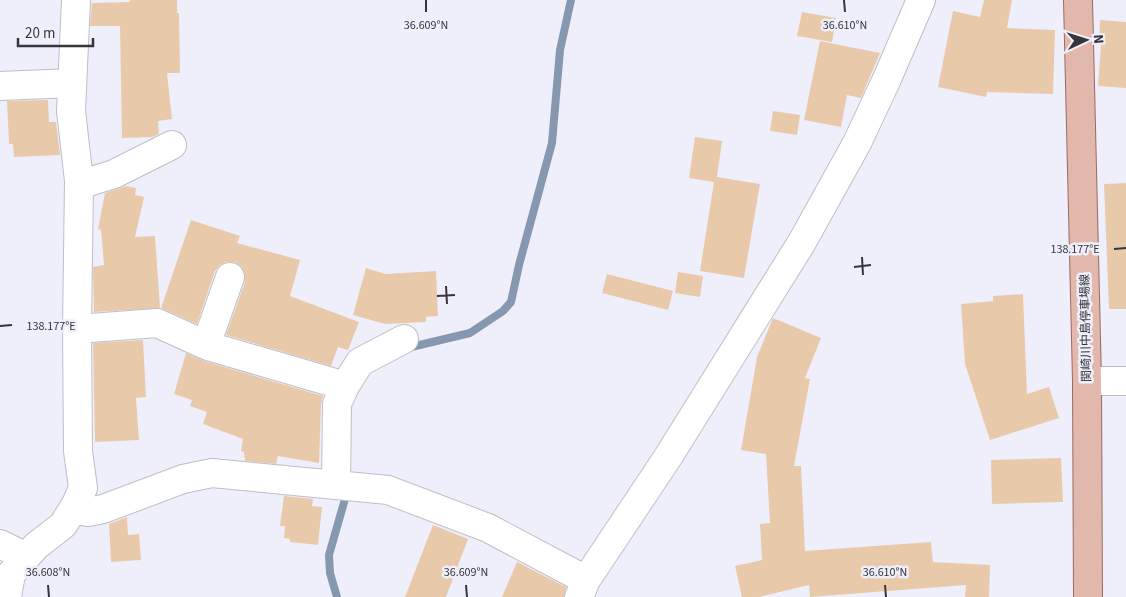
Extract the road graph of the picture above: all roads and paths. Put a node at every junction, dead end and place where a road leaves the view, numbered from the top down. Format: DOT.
graph roads {
  1 [pos="76,0"];
  2 [pos="921,0"];
  3 [pos="1078,0"];
  4 [pos="72,82"];
  5 [pos="0,86"];
  6 [pos="172,145"];
  7 [pos="79,185"];
  8 [pos="230,277"];
  9 [pos="77,329"];
  10 [pos="404,339"];
  11 [pos="206,345"];
  12 [pos="1087,381"];
  13 [pos="1126,381"];
  14 [pos="345,386"];
  15 [pos="336,485"];
  16 [pos="74,508"];
  17 [pos="0,544"];
  18 [pos="26,557"];
  19 [pos="582,589"];
  20 [pos="7,597"];
  21 [pos="1088,597"];
  1 -- 4 [label="street"];
  2 -- 19 [label="street"];
  3 -- 12 [label="main road, 関崎川中島停車場線"];
  4 -- 5 [label="street"];
  4 -- 7 [label="street"];
  6 -- 7 [label="street"];
  7 -- 9 [label="street"];
  8 -- 11 [label="street"];
  9 -- 11 [label="street"];
  9 -- 16 [label="street"];
  10 -- 14 [label="street"];
  11 -- 14 [label="street"];
  12 -- 13 [label="street"];
  12 -- 21 [label="main road, 関崎川中島停車場線"];
  14 -- 15 [label="street"];
  15 -- 16 [label="street"];
  15 -- 19 [label="street"];
  16 -- 18 [label="street"];
  17 -- 18 [label="street"];
  18 -- 20 [label="street"];
}
